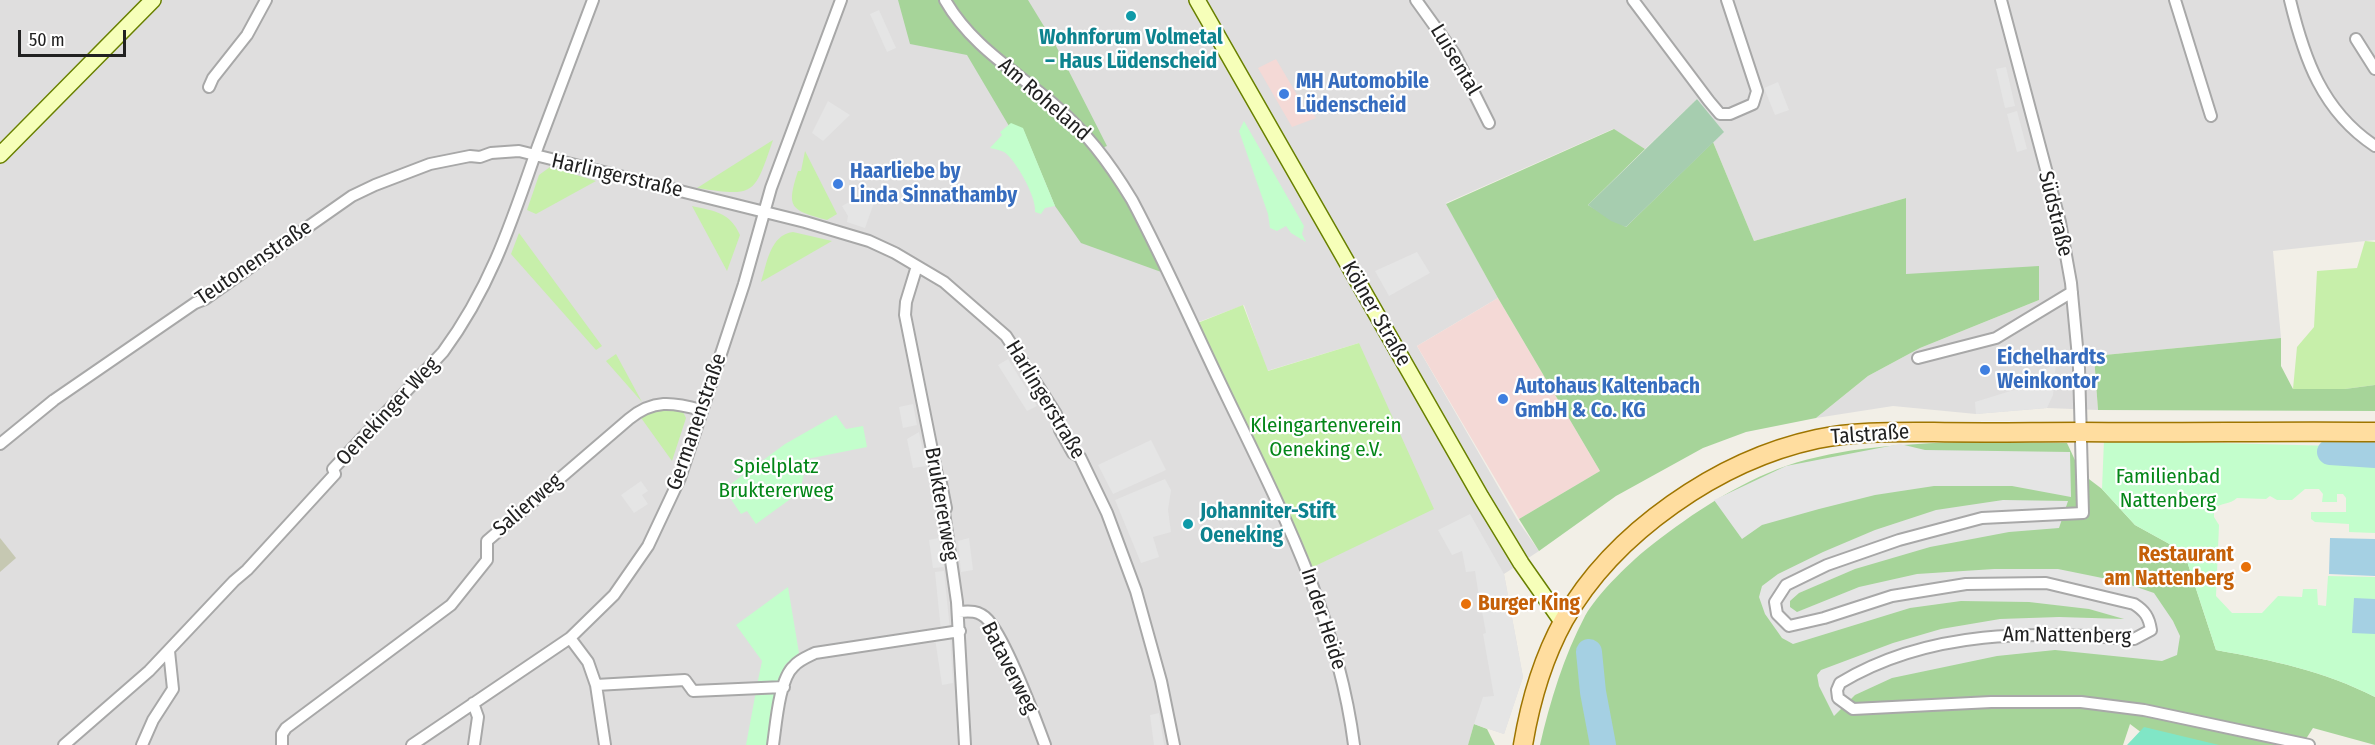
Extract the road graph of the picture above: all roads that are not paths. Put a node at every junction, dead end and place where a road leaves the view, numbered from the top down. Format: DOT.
graph roads {
  1 [pos="153,0"];
  2 [pos="266,0"];
  3 [pos="593,0"];
  4 [pos="840,0"];
  5 [pos="945,0"];
  6 [pos="1197,0"];
  7 [pos="1416,0"];
  8 [pos="1633,0"];
  9 [pos="1727,0"];
  10 [pos="2001,0"];
  11 [pos="2175,0"];
  12 [pos="2290,0"];
  13 [pos="2356,39"];
  14 [pos="2375,69"];
  15 [pos="209,87"];
  16 [pos="2211,116"];
  17 [pos="1489,123"];
  18 [pos="2375,146"];
  19 [pos="0,155"];
  20 [pos="535,156"];
  21 [pos="765,212"];
  22 [pos="917,266"];
  23 [pos="1167,272"];
  24 [pos="2073,292"];
  25 [pos="1918,358"];
  26 [pos="701,410"];
  27 [pos="2080,432"];
  28 [pos="2375,432"];
  29 [pos="0,444"];
  30 [pos="958,612"];
  31 [pos="1563,623"];
  32 [pos="960,631"];
  33 [pos="570,638"];
  34 [pos="169,651"];
  35 [pos="596,684"];
  36 [pos="784,687"];
  37 [pos="473,704"];
  38 [pos="64,745"];
  39 [pos="142,745"];
  40 [pos="282,745"];
  41 [pos="412,745"];
  42 [pos="474,745"];
  43 [pos="605,745"];
  44 [pos="773,745"];
  45 [pos="965,745"];
  46 [pos="1045,745"];
  47 [pos="1174,745"];
  48 [pos="1354,745"];
  49 [pos="1523,745"];
  50 [pos="2308,745"];
  1 -- 19 [label="main road"];
  2 -- 15 [label="street"];
  3 -- 20 [label="street, Oenekinger Weg"];
  4 -- 21 [label="street, Germanenstraße"];
  5 -- 23 [label="street, Am Roheland"];
  6 -- 31 [label="main road, Kölner Straße"];
  7 -- 17 [label="street, Luisental"];
  8 -- 9 [label="street"];
  10 -- 24 [label="street, Südstraße"];
  11 -- 16 [label="street"];
  12 -- 18 [label="street"];
  13 -- 14 [label="street"];
  20 -- 21 [label="street, Harlingerstraße"];
  20 -- 29 [label="street, Teutonenstraße"];
  20 -- 34 [label="street, Oenekinger Weg"];
  21 -- 22 [label="street, Harlingerstraße"];
  21 -- 26 [label="street, Germanenstraße"];
  22 -- 30 [label="street, Bruktererweg"];
  22 -- 47 [label="street, Harlingerstraße"];
  23 -- 48 [label="street, In der Heide"];
  24 -- 25 [label="street"];
  24 -- 27 [label="street, Südstraße"];
  26 -- 33 [label="street, Germanenstraße"];
  26 -- 40 [label="street, Salierweg"];
  27 -- 28 [label="main road, Talstraße"];
  27 -- 31 [label="main road, Talstraße"];
  27 -- 50 [label="street, Am Nattenberg"];
  30 -- 32 [label="street, Bruktererweg"];
  30 -- 46 [label="street, Bataverweg"];
  31 -- 49 [label="main road, Talstraße"];
  32 -- 36 [label="street"];
  32 -- 45 [label="street, Bruktererweg"];
  33 -- 35 [label="street"];
  33 -- 37 [label="street, Germanenstraße"];
  34 -- 38 [label="street, Oenekinger Weg"];
  34 -- 39 [label="street"];
  35 -- 36 [label="street"];
  35 -- 43 [label="street"];
  36 -- 44 [label="street"];
  37 -- 41 [label="street, Germanenstraße"];
  37 -- 42 [label="street"];
}
